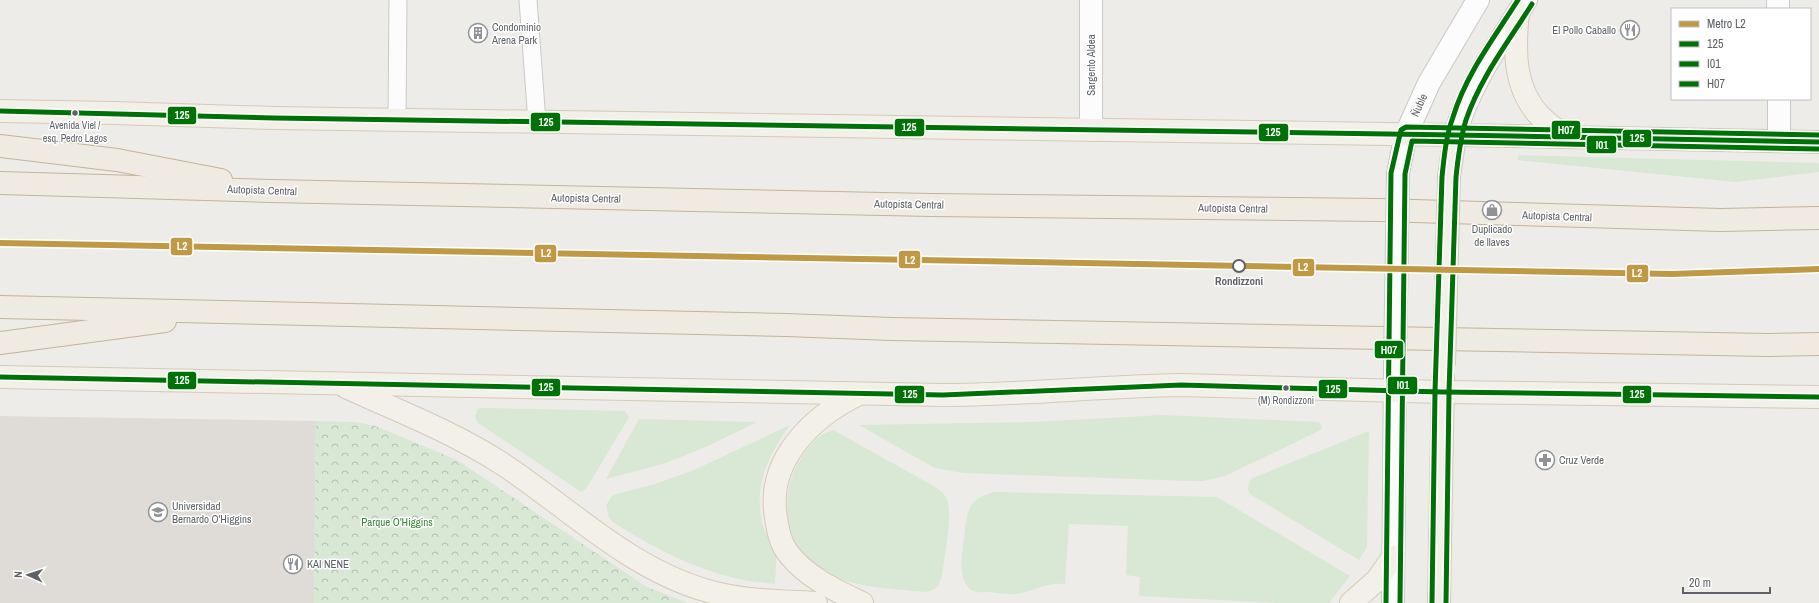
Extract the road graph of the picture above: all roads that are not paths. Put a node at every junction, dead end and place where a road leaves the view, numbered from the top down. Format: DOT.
graph roads {
  1 [pos="398,0"];
  2 [pos="528,0"];
  3 [pos="1091,0"];
  4 [pos="1478,0"];
  5 [pos="1522,6"];
  6 [pos="1779,100"];
  7 [pos="0,111"];
  8 [pos="397,120"];
  9 [pos="537,122"];
  10 [pos="1091,130"];
  11 [pos="1406,134"];
  12 [pos="1455,135"];
  13 [pos="1566,137"];
  14 [pos="1779,142"];
  15 [pos="1819,142"];
  16 [pos="0,146"];
  17 [pos="0,183"];
  18 [pos="271,191"];
  19 [pos="1819,218"];
  20 [pos="0,308"];
  21 [pos="220,312"];
  22 [pos="0,343"];
  23 [pos="1819,344"];
  24 [pos="0,377"];
  25 [pos="338,383"];
  26 [pos="1394,391"];
  27 [pos="1442,392"];
  28 [pos="861,393"];
  29 [pos="1819,397"];
  30 [pos="1393,558"];
  31 [pos="816,603"];
  32 [pos="862,603"];
  33 [pos="1351,603"];
  34 [pos="1393,603"];
  35 [pos="1439,603"];
  1 -- 8 [label="lane"];
  2 -- 9 [label="lane"];
  3 -- 10 [label="main road, Sargento Aldea"];
  4 -- 11 [label="main road, Ñuble"];
  5 -- 12 [label="main road"];
  5 -- 13 [label="main road"];
  6 -- 14 [label="main road"];
  7 -- 8 [label="main road"];
  8 -- 9 [label="main road"];
  9 -- 10 [label="main road"];
  10 -- 11 [label="main road"];
  11 -- 12 [label="main road"];
  11 -- 26 [label="main road, Ñuble, bridge"];
  12 -- 13 [label="main road"];
  12 -- 27 [label="main road, bridge"];
  13 -- 14 [label="main road"];
  14 -- 15 [label="main road"];
  16 -- 18 [label="highway"];
  17 -- 18 [label="highway, Autopista Central"];
  18 -- 19 [label="highway, Autopista Central"];
  20 -- 21 [label="highway"];
  21 -- 22 [label="highway"];
  21 -- 23 [label="highway"];
  24 -- 25 [label="main road"];
  25 -- 28 [label="main road"];
  25 -- 31 [label="main road"];
  26 -- 27 [label="main road"];
  26 -- 28 [label="main road"];
  26 -- 30 [label="main road, Ñuble"];
  27 -- 29 [label="main road"];
  27 -- 35 [label="main road"];
  28 -- 32 [label="main road"];
  30 -- 33 [label="main road"];
  30 -- 34 [label="main road, Ñuble"];
}
